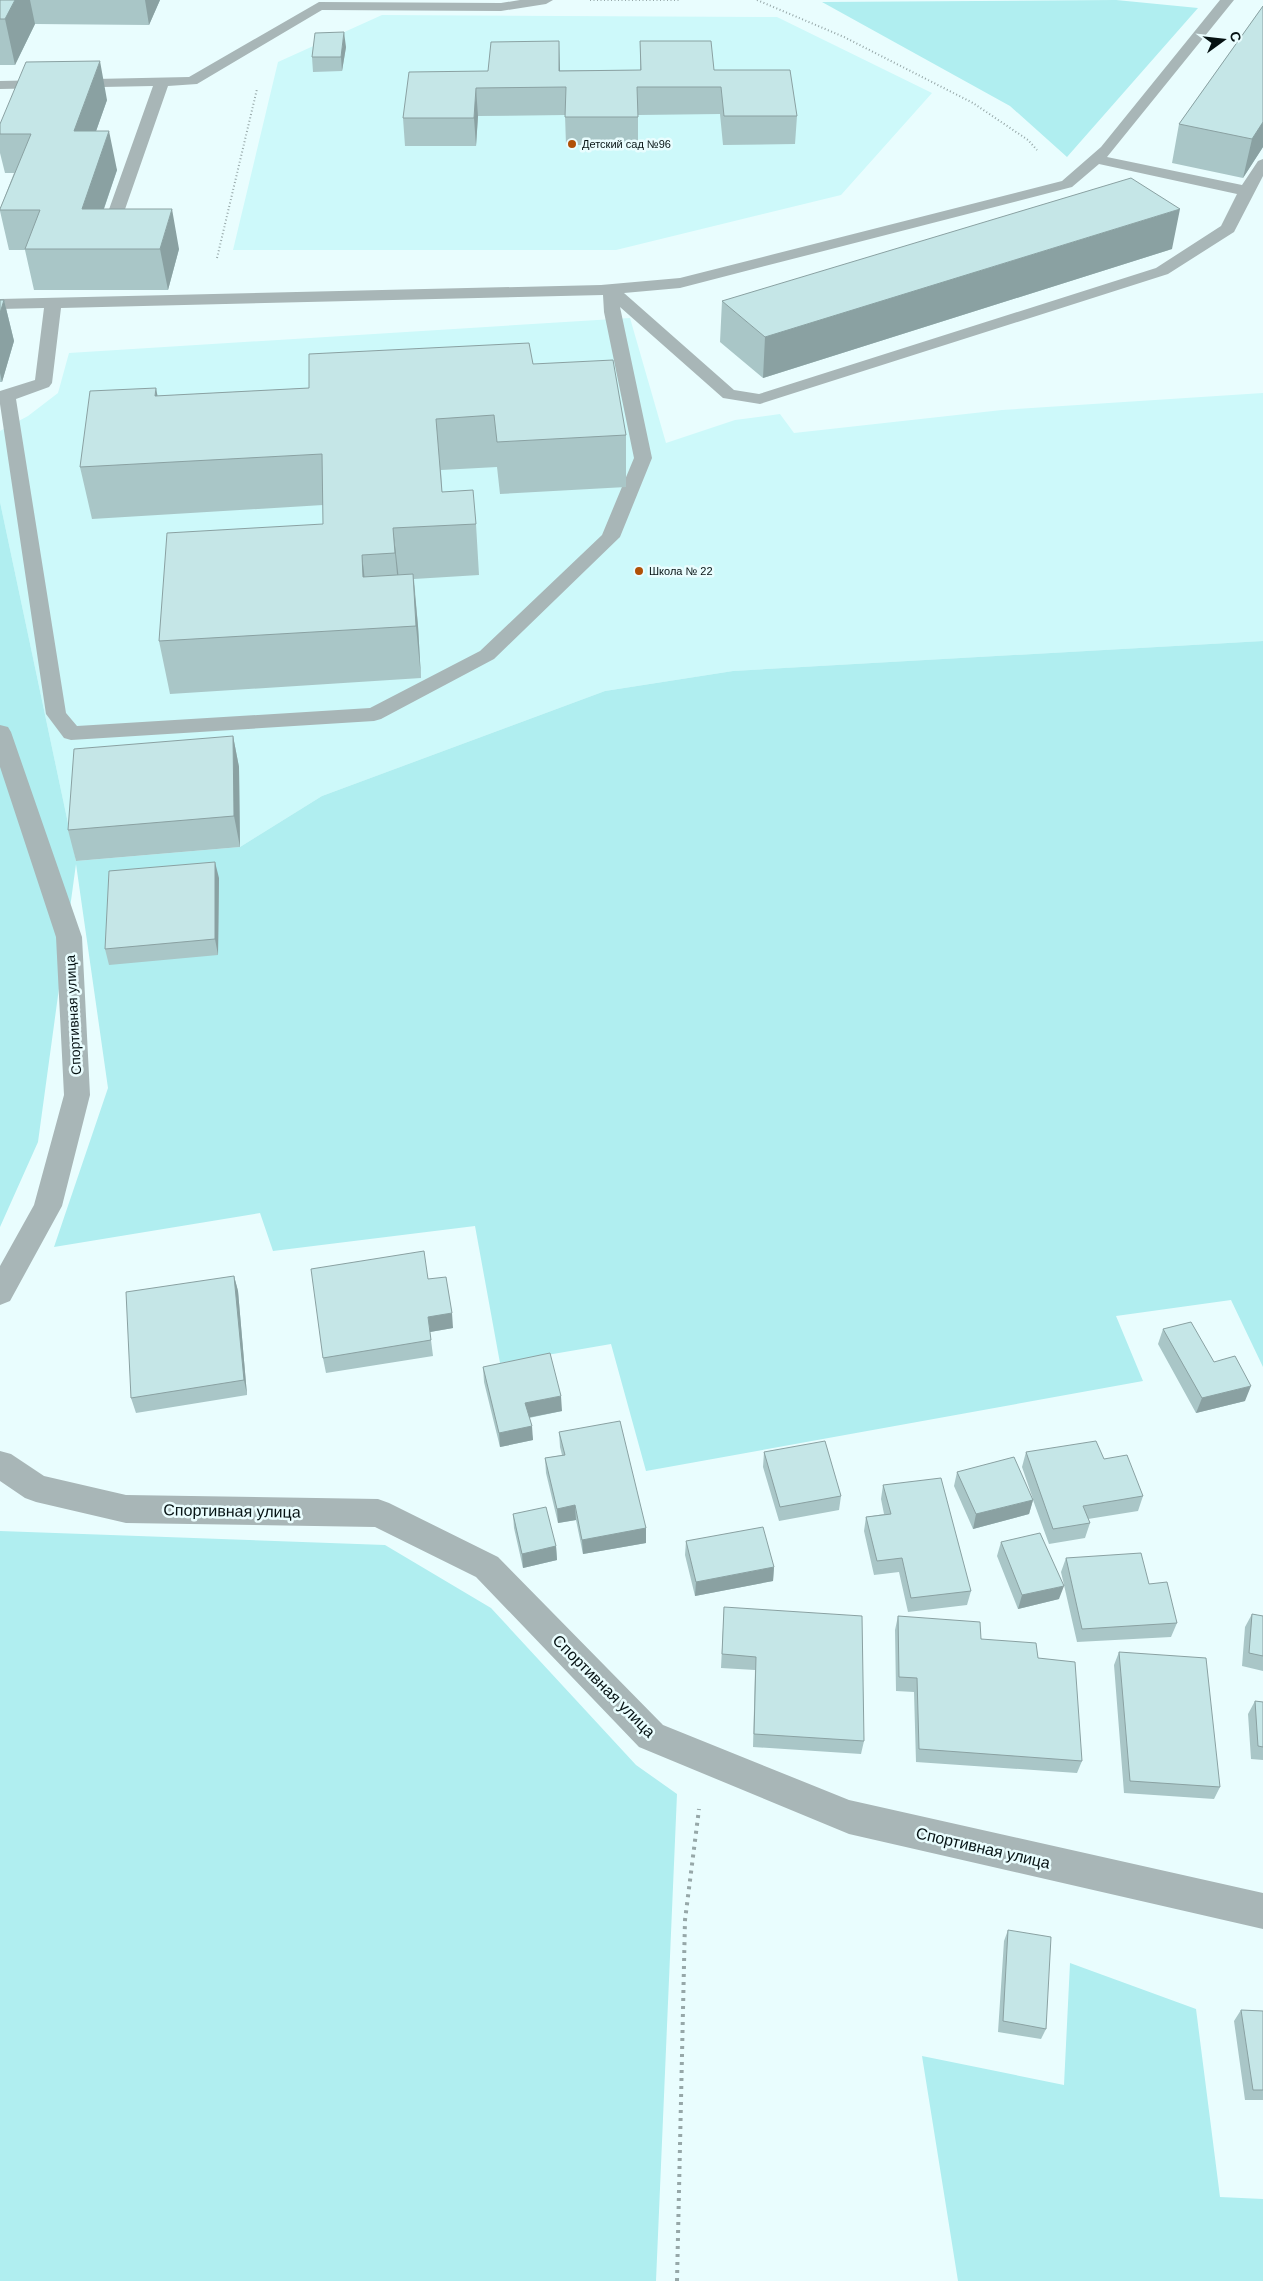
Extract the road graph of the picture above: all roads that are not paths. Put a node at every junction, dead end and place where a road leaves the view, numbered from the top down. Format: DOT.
graph roads {
  1 [pos="546,0"];
  2 [pos="1227,0"];
  3 [pos="162,82"];
  4 [pos="0,85"];
  5 [pos="1096,159"];
  6 [pos="1263,164"];
  7 [pos="1246,191"];
  8 [pos="115,215"];
  9 [pos="610,290"];
  10 [pos="53,303"];
  11 [pos="0,304"];
  12 [pos="2,400"];
  13 [pos="0,732"];
  14 [pos="0,1292"];
  15 [pos="0,1464"];
  16 [pos="1263,1911"];
  1 -- 3 [label="lane"];
  2 -- 5 [label="lane"];
  3 -- 4 [label="lane"];
  3 -- 8 [label="lane"];
  5 -- 7 [label="lane"];
  5 -- 9 [label="lane"];
  6 -- 7 [label="lane"];
  7 -- 9 [label="lane"];
  9 -- 10 [label="lane"];
  9 -- 12 [label="lane"];
  10 -- 11 [label="lane"];
  10 -- 12 [label="lane"];
  13 -- 14 [label="street, Спортивная улица"];
  15 -- 16 [label="street, Спортивная улица"];
}
